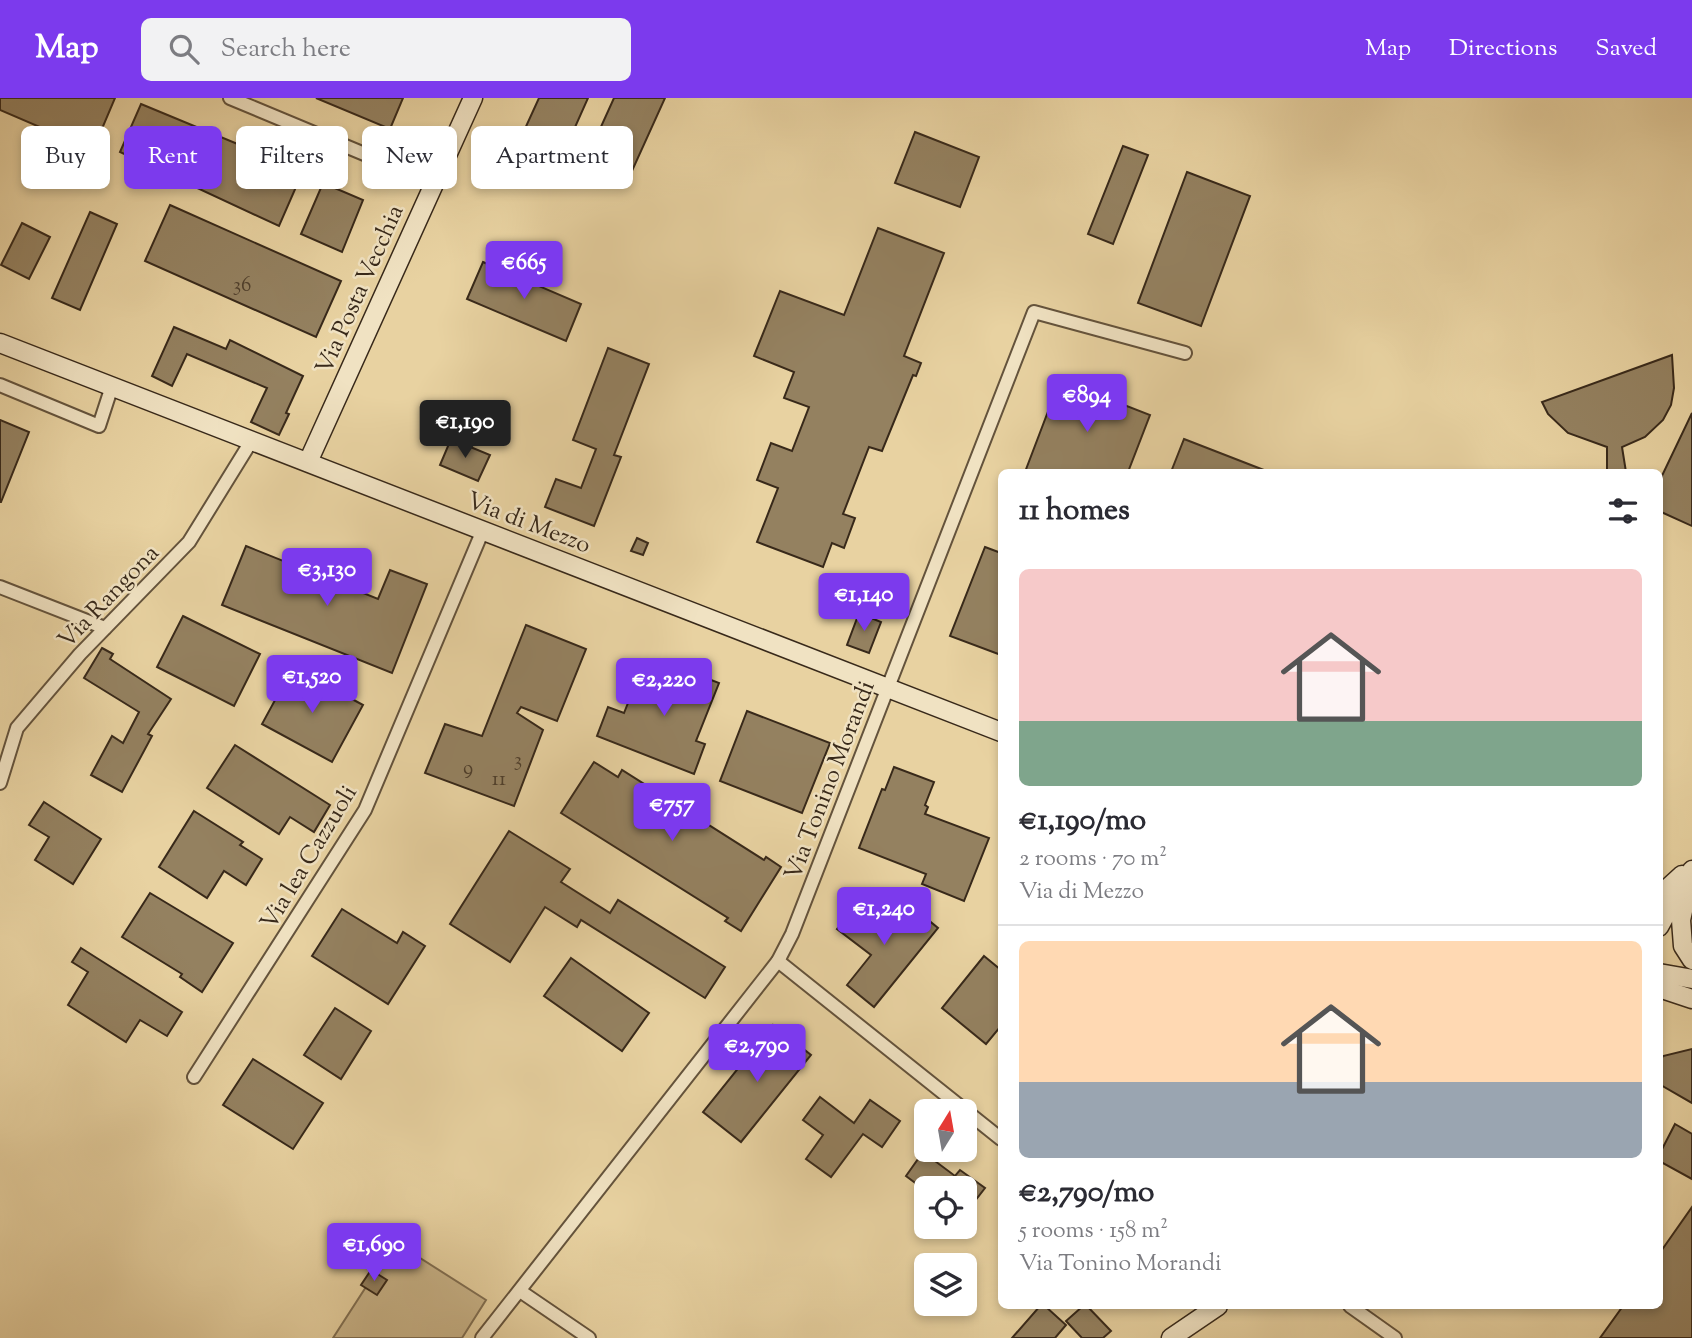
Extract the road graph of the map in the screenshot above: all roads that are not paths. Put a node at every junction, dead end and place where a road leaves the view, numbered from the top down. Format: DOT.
graph roads {
  1 [pos="230,98"];
  2 [pos="473,98"];
  3 [pos="457,133"];
  4 [pos="362,153"];
  5 [pos="431,189"];
  6 [pos="0,343"];
  7 [pos="1185,353"];
  8 [pos="0,385"];
  9 [pos="112,386"];
  10 [pos="251,440"];
  11 [pos="308,462"];
  12 [pos="483,530"];
  13 [pos="0,587"];
  14 [pos="105,628"];
  15 [pos="888,687"];
  16 [pos="998,731"];
  17 [pos="0,783"];
  18 [pos="1692,867"];
  19 [pos="1663,892"];
  20 [pos="1663,920"];
  21 [pos="1692,960"];
  22 [pos="778,961"];
  23 [pos="1663,974"];
  24 [pos="1692,979"];
  25 [pos="1663,989"];
  26 [pos="1691,998"];
  27 [pos="1663,999"];
  28 [pos="194,1077"];
  29 [pos="998,1137"];
  30 [pos="520,1291"];
  31 [pos="1214,1309"];
  32 [pos="1354,1309"];
  33 [pos="482,1338"];
  34 [pos="589,1338"];
  35 [pos="1171,1338"];
  36 [pos="1395,1338"];
  1 -- 4 [label="street"];
  2 -- 3 [label="street, Via Posta Vecchia"];
  5 -- 11 [label="street, Via Posta Vecchia"];
  6 -- 9 [label="street, Via di Mezzo"];
  7 -- 15 [label="street, Via Tonino Morandi"];
  8 -- 9 [label="street"];
  9 -- 10 [label="street, Via di Mezzo"];
  10 -- 11 [label="street, Via di Mezzo"];
  10 -- 14 [label="street, Via Rangona"];
  11 -- 12 [label="street, Via di Mezzo"];
  12 -- 15 [label="street, Via di Mezzo"];
  12 -- 28 [label="street, Via lea Cazzuoli"];
  13 -- 14 [label="street"];
  14 -- 17 [label="street, Via Rangona"];
  15 -- 16 [label="street, Via di Mezzo"];
  15 -- 22 [label="street, Via Tonino Morandi"];
  18 -- 19 [label="street"];
  18 -- 20 [label="street"];
  18 -- 21 [label="street"];
  22 -- 29 [label="street"];
  22 -- 30 [label="street, Via Tonino Morandi"];
  23 -- 24 [label="street"];
  25 -- 26 [label="street"];
  26 -- 27 [label="street"];
  30 -- 33 [label="street, Via Tonino Morandi"];
  30 -- 34 [label="street"];
  31 -- 35 [label="street"];
  32 -- 36 [label="street"];
}
